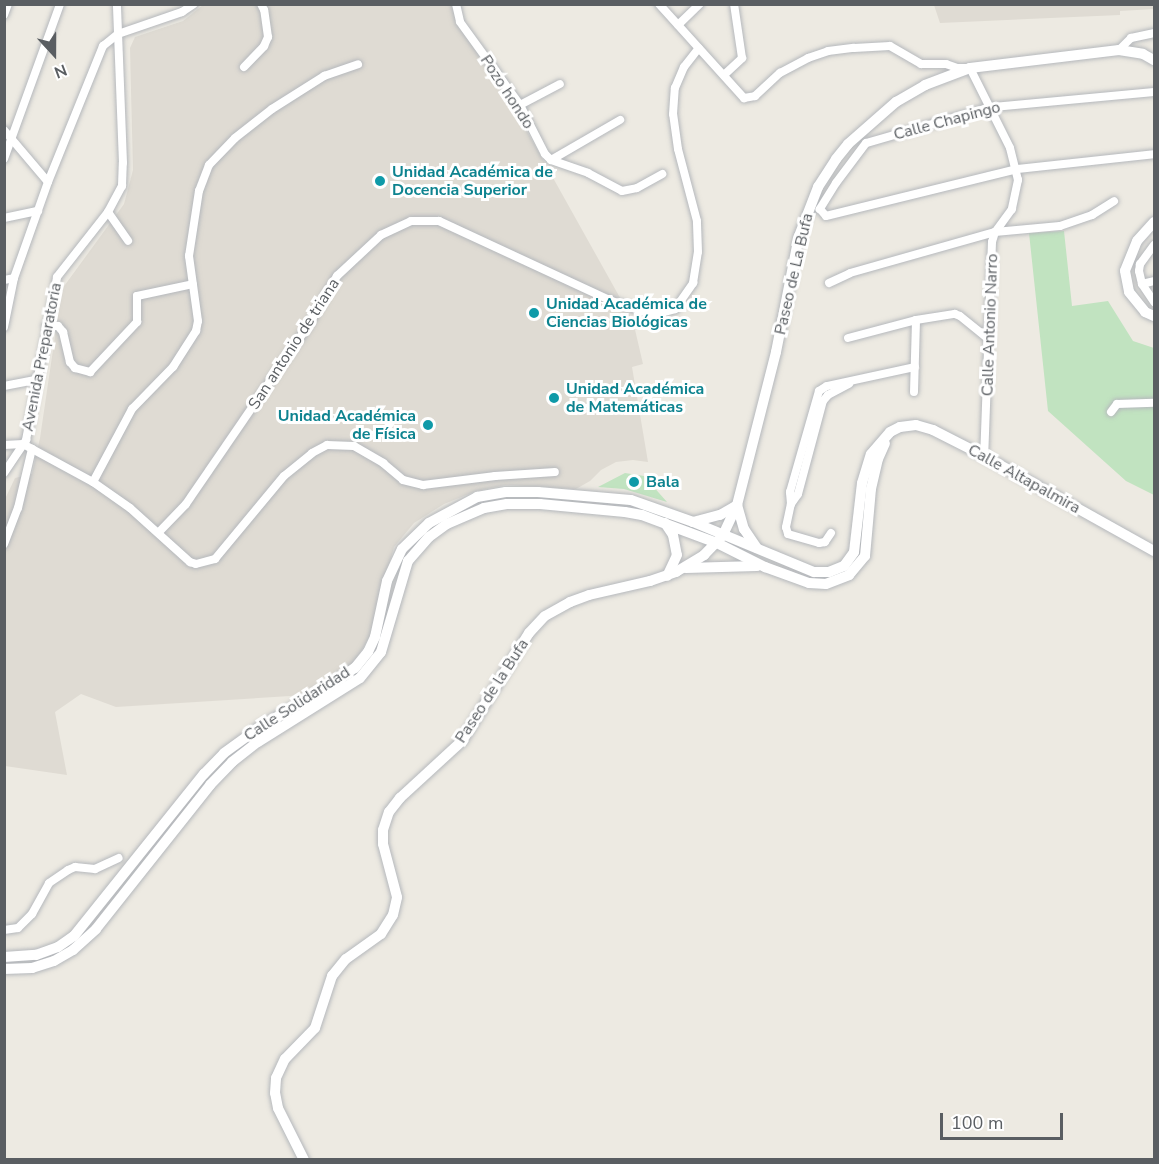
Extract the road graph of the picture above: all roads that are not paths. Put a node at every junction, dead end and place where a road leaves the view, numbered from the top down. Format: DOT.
graph roads {
  1 [pos="8,4"];
  2 [pos="60,4"];
  3 [pos="117,4"];
  4 [pos="194,4"];
  5 [pos="261,4"];
  6 [pos="456,4"];
  7 [pos="659,4"];
  8 [pos="700,4"];
  9 [pos="734,4"];
  10 [pos="182,8"];
  11 [pos="4,15"];
  12 [pos="678,25"];
  13 [pos="1155,33"];
  14 [pos="118,34"];
  15 [pos="699,48"];
  16 [pos="1119,50"];
  17 [pos="1155,60"];
  18 [pos="358,64"];
  19 [pos="244,67"];
  20 [pos="970,68"];
  21 [pos="724,75"];
  22 [pos="560,84"];
  23 [pos="1153,91"];
  24 [pos="520,105"];
  25 [pos="991,107"];
  26 [pos="620,120"];
  27 [pos="4,130"];
  28 [pos="12,138"];
  29 [pos="1155,154"];
  30 [pos="4,159"];
  31 [pos="551,160"];
  32 [pos="1017,169"];
  33 [pos="662,174"];
  34 [pos="48,182"];
  35 [pos="1114,201"];
  36 [pos="38,212"];
  37 [pos="108,213"];
  38 [pos="4,218"];
  39 [pos="1155,222"];
  40 [pos="995,232"];
  41 [pos="128,242"];
  42 [pos="1155,245"];
  43 [pos="14,278"];
  44 [pos="4,280"];
  45 [pos="1155,281"];
  46 [pos="829,283"];
  47 [pos="193,284"];
  48 [pos="1142,285"];
  49 [pos="1155,302"];
  50 [pos="1155,316"];
  51 [pos="916,320"];
  52 [pos="46,326"];
  53 [pos="4,327"];
  54 [pos="848,339"];
  55 [pos="990,340"];
  56 [pos="915,367"];
  57 [pos="36,380"];
  58 [pos="4,386"];
  59 [pos="914,392"];
  60 [pos="1155,403"];
  61 [pos="1111,412"];
  62 [pos="890,432"];
  63 [pos="23,444"];
  64 [pos="4,445"];
  65 [pos="33,449"];
  66 [pos="984,456"];
  67 [pos="555,472"];
  68 [pos="4,473"];
  69 [pos="93,482"];
  70 [pos="737,505"];
  71 [pos="730,519"];
  72 [pos="693,522"];
  73 [pos="665,523"];
  74 [pos="160,531"];
  75 [pos="831,533"];
  76 [pos="720,538"];
  77 [pos="4,544"];
  78 [pos="757,549"];
  79 [pos="1155,551"];
  80 [pos="765,567"];
  81 [pos="683,569"];
  82 [pos="667,576"];
  83 [pos="119,858"];
  84 [pos="4,930"];
  85 [pos="4,957"];
  86 [pos="4,969"];
  87 [pos="304,1160"];
  1 -- 11 [label="street"];
  2 -- 28 [label="street"];
  3 -- 14 [label="street, Avenida Preparatoria"];
  4 -- 10 [label="street"];
  5 -- 19 [label="street"];
  6 -- 24 [label="street, Pozo hondo"];
  7 -- 12 [label="street"];
  8 -- 12 [label="street"];
  9 -- 21 [label="street"];
  10 -- 14 [label="street"];
  12 -- 15 [label="street"];
  13 -- 16 [label="street"];
  14 -- 34 [label="street"];
  14 -- 37 [label="street, Avenida Preparatoria"];
  15 -- 21 [label="street"];
  15 -- 74 [label="street, San antonio de triana"];
  16 -- 17 [label="main road, Paseo de La Bufa"];
  16 -- 20 [label="main road, Paseo de La Bufa"];
  18 -- 47 [label="street"];
  20 -- 21 [label="street"];
  20 -- 25 [label="street, Calle Antonio Narro"];
  20 -- 70 [label="main road, Paseo de La Bufa"];
  22 -- 24 [label="street"];
  23 -- 25 [label="street, Calle Chapingo"];
  24 -- 31 [label="street, Pozo hondo"];
  25 -- 32 [label="street, Calle Antonio Narro"];
  25 -- 32 [label="street, Calle Chapingo"];
  26 -- 31 [label="street"];
  27 -- 28 [label="street"];
  28 -- 30 [label="street"];
  28 -- 34 [label="street"];
  29 -- 32 [label="street"];
  31 -- 33 [label="street"];
  32 -- 40 [label="street, Calle Antonio Narro"];
  34 -- 36 [label="street"];
  35 -- 40 [label="street"];
  36 -- 38 [label="street"];
  36 -- 43 [label="street"];
  37 -- 41 [label="street"];
  37 -- 52 [label="street, Avenida Preparatoria"];
  39 -- 50 [label="main road"];
  40 -- 46 [label="street"];
  40 -- 55 [label="street, Calle Antonio Narro"];
  42 -- 48 [label="street"];
  43 -- 44 [label="street"];
  43 -- 53 [label="street"];
  45 -- 48 [label="street"];
  47 -- 52 [label="street"];
  47 -- 69 [label="street"];
  48 -- 49 [label="street"];
  51 -- 54 [label="street"];
  51 -- 55 [label="street"];
  51 -- 56 [label="street"];
  52 -- 57 [label="street, Avenida Preparatoria"];
  55 -- 66 [label="street, Calle Antonio Narro"];
  56 -- 59 [label="street"];
  56 -- 75 [label="street"];
  57 -- 58 [label="street"];
  57 -- 63 [label="street, Avenida Preparatoria"];
  60 -- 61 [label="street"];
  62 -- 66 [label="main road, Calle Altapalmira"];
  62 -- 78 [label="main road"];
  62 -- 80 [label="main road"];
  63 -- 64 [label="street"];
  63 -- 65 [label="street"];
  63 -- 68 [label="street, Avenida Preparatoria"];
  65 -- 69 [label="street"];
  65 -- 77 [label="street, Avenida Preparatoria"];
  66 -- 79 [label="main road, Calle Altapalmira"];
  67 -- 74 [label="street"];
  69 -- 74 [label="street"];
  70 -- 71 [label="main road, Paseo de La Bufa"];
  70 -- 72 [label="main road"];
  70 -- 78 [label="main road"];
  71 -- 76 [label="main road, Paseo de la Bufa"];
  72 -- 76 [label="main road, Calle Solidaridad"];
  72 -- 85 [label="main road, Calle Solidaridad"];
  73 -- 76 [label="main road, Calle Solidaridad"];
  73 -- 82 [label="main road"];
  73 -- 86 [label="main road, Calle Solidaridad"];
  76 -- 78 [label="main road"];
  76 -- 80 [label="main road"];
  76 -- 81 [label="main road, Paseo de la Bufa"];
  80 -- 81 [label="main road"];
  81 -- 82 [label="main road, Paseo de la Bufa"];
  82 -- 87 [label="main road, Paseo de la Bufa"];
  83 -- 84 [label="street"];
}
